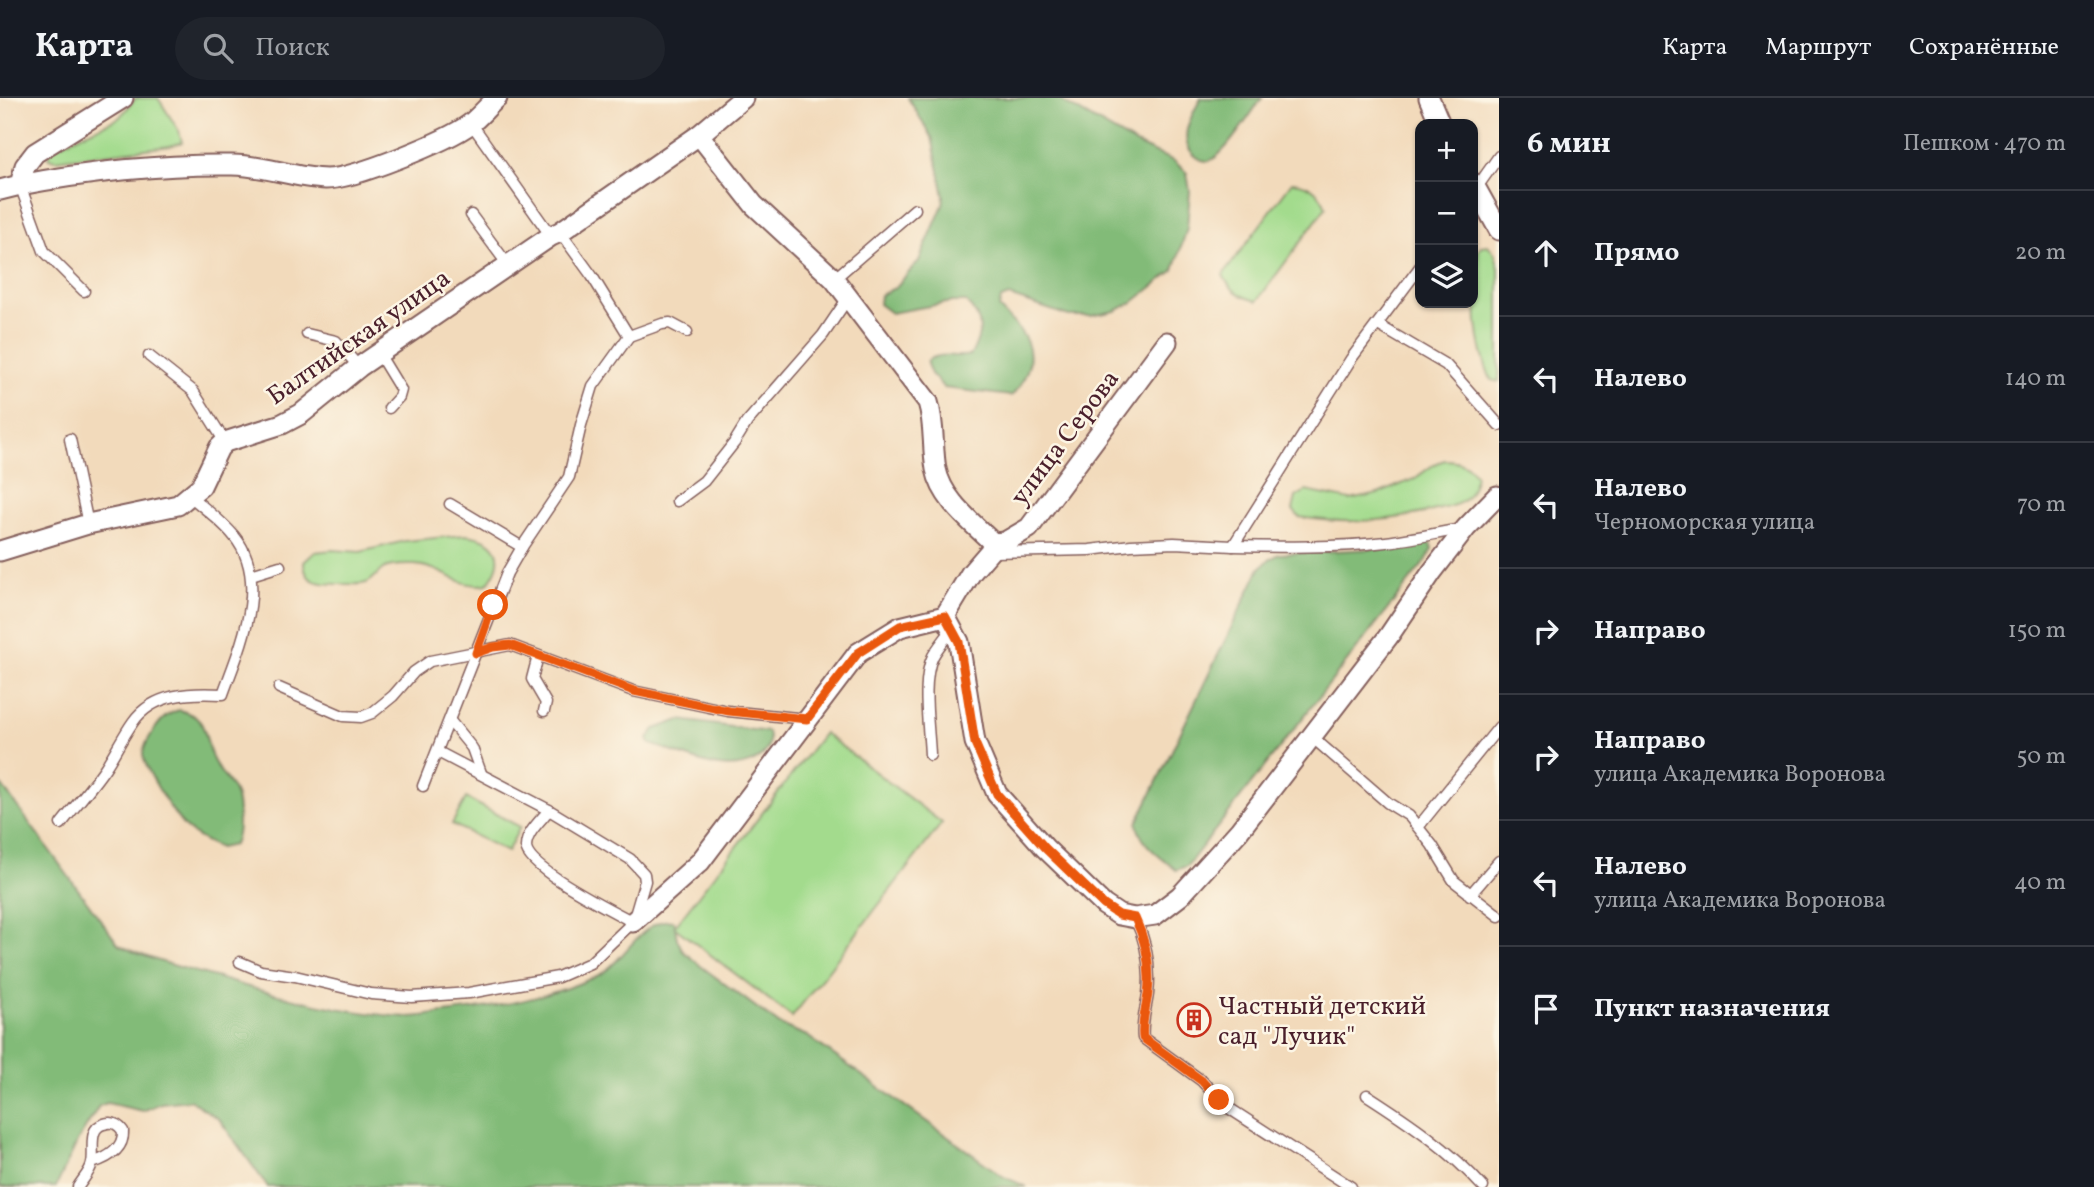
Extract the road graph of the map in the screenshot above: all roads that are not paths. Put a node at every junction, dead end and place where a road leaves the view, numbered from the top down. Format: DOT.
graph roads {
  1 [pos="123,98"];
  2 [pos="497,98"];
  3 [pos="743,98"];
  4 [pos="1429,98"];
  5 [pos="1438,119"];
  6 [pos="471,123"];
  7 [pos="699,135"];
  8 [pos="1499,156"];
  9 [pos="20,184"];
  10 [pos="1478,184"];
  11 [pos="0,190"];
  12 [pos="1478,196"];
  13 [pos="915,209"];
  14 [pos="471,215"];
  15 [pos="1499,230"];
  16 [pos="556,234"];
  17 [pos="508,265"];
  18 [pos="1415,274"];
  19 [pos="834,279"];
  20 [pos="84,291"];
  21 [pos="848,298"];
  22 [pos="1378,325"];
  23 [pos="687,332"];
  24 [pos="307,334"];
  25 [pos="629,336"];
  26 [pos="1167,342"];
  27 [pos="379,354"];
  28 [pos="149,356"];
  29 [pos="359,367"];
  30 [pos="389,408"];
  31 [pos="1499,425"];
  32 [pos="70,439"];
  33 [pos="225,442"];
  34 [pos="1498,495"];
  35 [pos="190,496"];
  36 [pos="677,501"];
  37 [pos="450,504"];
  38 [pos="88,524"];
  39 [pos="1466,528"];
  40 [pos="1233,546"];
  41 [pos="522,547"];
  42 [pos="991,547"];
  43 [pos="0,551"];
  44 [pos="280,566"];
  45 [pos="251,575"];
  46 [pos="949,622"];
  47 [pos="476,653"];
  48 [pos="538,656"];
  49 [pos="279,688"];
  50 [pos="544,711"];
  51 [pos="807,719"];
  52 [pos="450,721"];
  53 [pos="1499,727"];
  54 [pos="1312,737"];
  55 [pos="438,752"];
  56 [pos="930,755"];
  57 [pos="481,773"];
  58 [pos="423,786"];
  59 [pos="549,810"];
  60 [pos="61,824"];
  61 [pos="1419,826"];
  62 [pos="1499,860"];
  63 [pos="1470,895"];
  64 [pos="1499,916"];
  65 [pos="1135,918"];
  66 [pos="633,922"];
  67 [pos="240,962"];
  68 [pos="1367,1095"];
  69 [pos="92,1163"];
  70 [pos="78,1187"];
  71 [pos="1351,1187"];
  72 [pos="1483,1187"];
  1 -- 9 [label="street"];
  2 -- 6 [label="street"];
  3 -- 7 [label="street, Балтийская улица"];
  4 -- 5 [label="street"];
  6 -- 9 [label="street"];
  6 -- 16 [label="lane"];
  7 -- 16 [label="street, Балтийская улица"];
  7 -- 19 [label="street"];
  8 -- 10 [label="lane"];
  9 -- 11 [label="street"];
  9 -- 20 [label="lane"];
  12 -- 15 [label="street"];
  13 -- 19 [label="lane"];
  14 -- 17 [label="lane"];
  16 -- 17 [label="street, Балтийская улица"];
  16 -- 25 [label="lane"];
  17 -- 27 [label="street, Балтийская улица"];
  18 -- 22 [label="lane"];
  19 -- 21 [label="street"];
  21 -- 36 [label="lane"];
  21 -- 42 [label="street"];
  22 -- 31 [label="lane"];
  22 -- 40 [label="lane"];
  23 -- 25 [label="lane"];
  24 -- 29 [label="lane"];
  25 -- 41 [label="lane"];
  26 -- 42 [label="street, улица Серова"];
  27 -- 29 [label="street, Балтийская улица"];
  27 -- 30 [label="lane"];
  28 -- 33 [label="lane"];
  29 -- 33 [label="street, Балтийская улица"];
  32 -- 38 [label="lane"];
  33 -- 35 [label="street"];
  34 -- 39 [label="street"];
  35 -- 38 [label="street"];
  35 -- 45 [label="lane"];
  37 -- 41 [label="lane"];
  38 -- 43 [label="street"];
  39 -- 40 [label="lane"];
  39 -- 54 [label="street"];
  40 -- 42 [label="lane"];
  41 -- 47 [label="lane"];
  42 -- 46 [label="street, улица Серова"];
  44 -- 45 [label="lane"];
  45 -- 60 [label="lane"];
  46 -- 51 [label="street"];
  46 -- 56 [label="lane"];
  46 -- 65 [label="street"];
  47 -- 48 [label="lane"];
  47 -- 49 [label="lane"];
  47 -- 52 [label="lane"];
  48 -- 50 [label="lane"];
  48 -- 51 [label="lane"];
  51 -- 66 [label="street"];
  52 -- 55 [label="lane"];
  52 -- 57 [label="lane"];
  53 -- 61 [label="lane"];
  54 -- 61 [label="lane"];
  54 -- 65 [label="street"];
  55 -- 57 [label="lane"];
  55 -- 58 [label="lane"];
  57 -- 59 [label="lane"];
  59 -- 66 [label="lane"];
  59 -- 66 [label="lane"];
  61 -- 63 [label="lane"];
  62 -- 63 [label="lane"];
  63 -- 64 [label="lane"];
  65 -- 71 [label="lane"];
  66 -- 67 [label="lane"];
  68 -- 72 [label="lane"];
  69 -- 70 [label="lane"];
}
